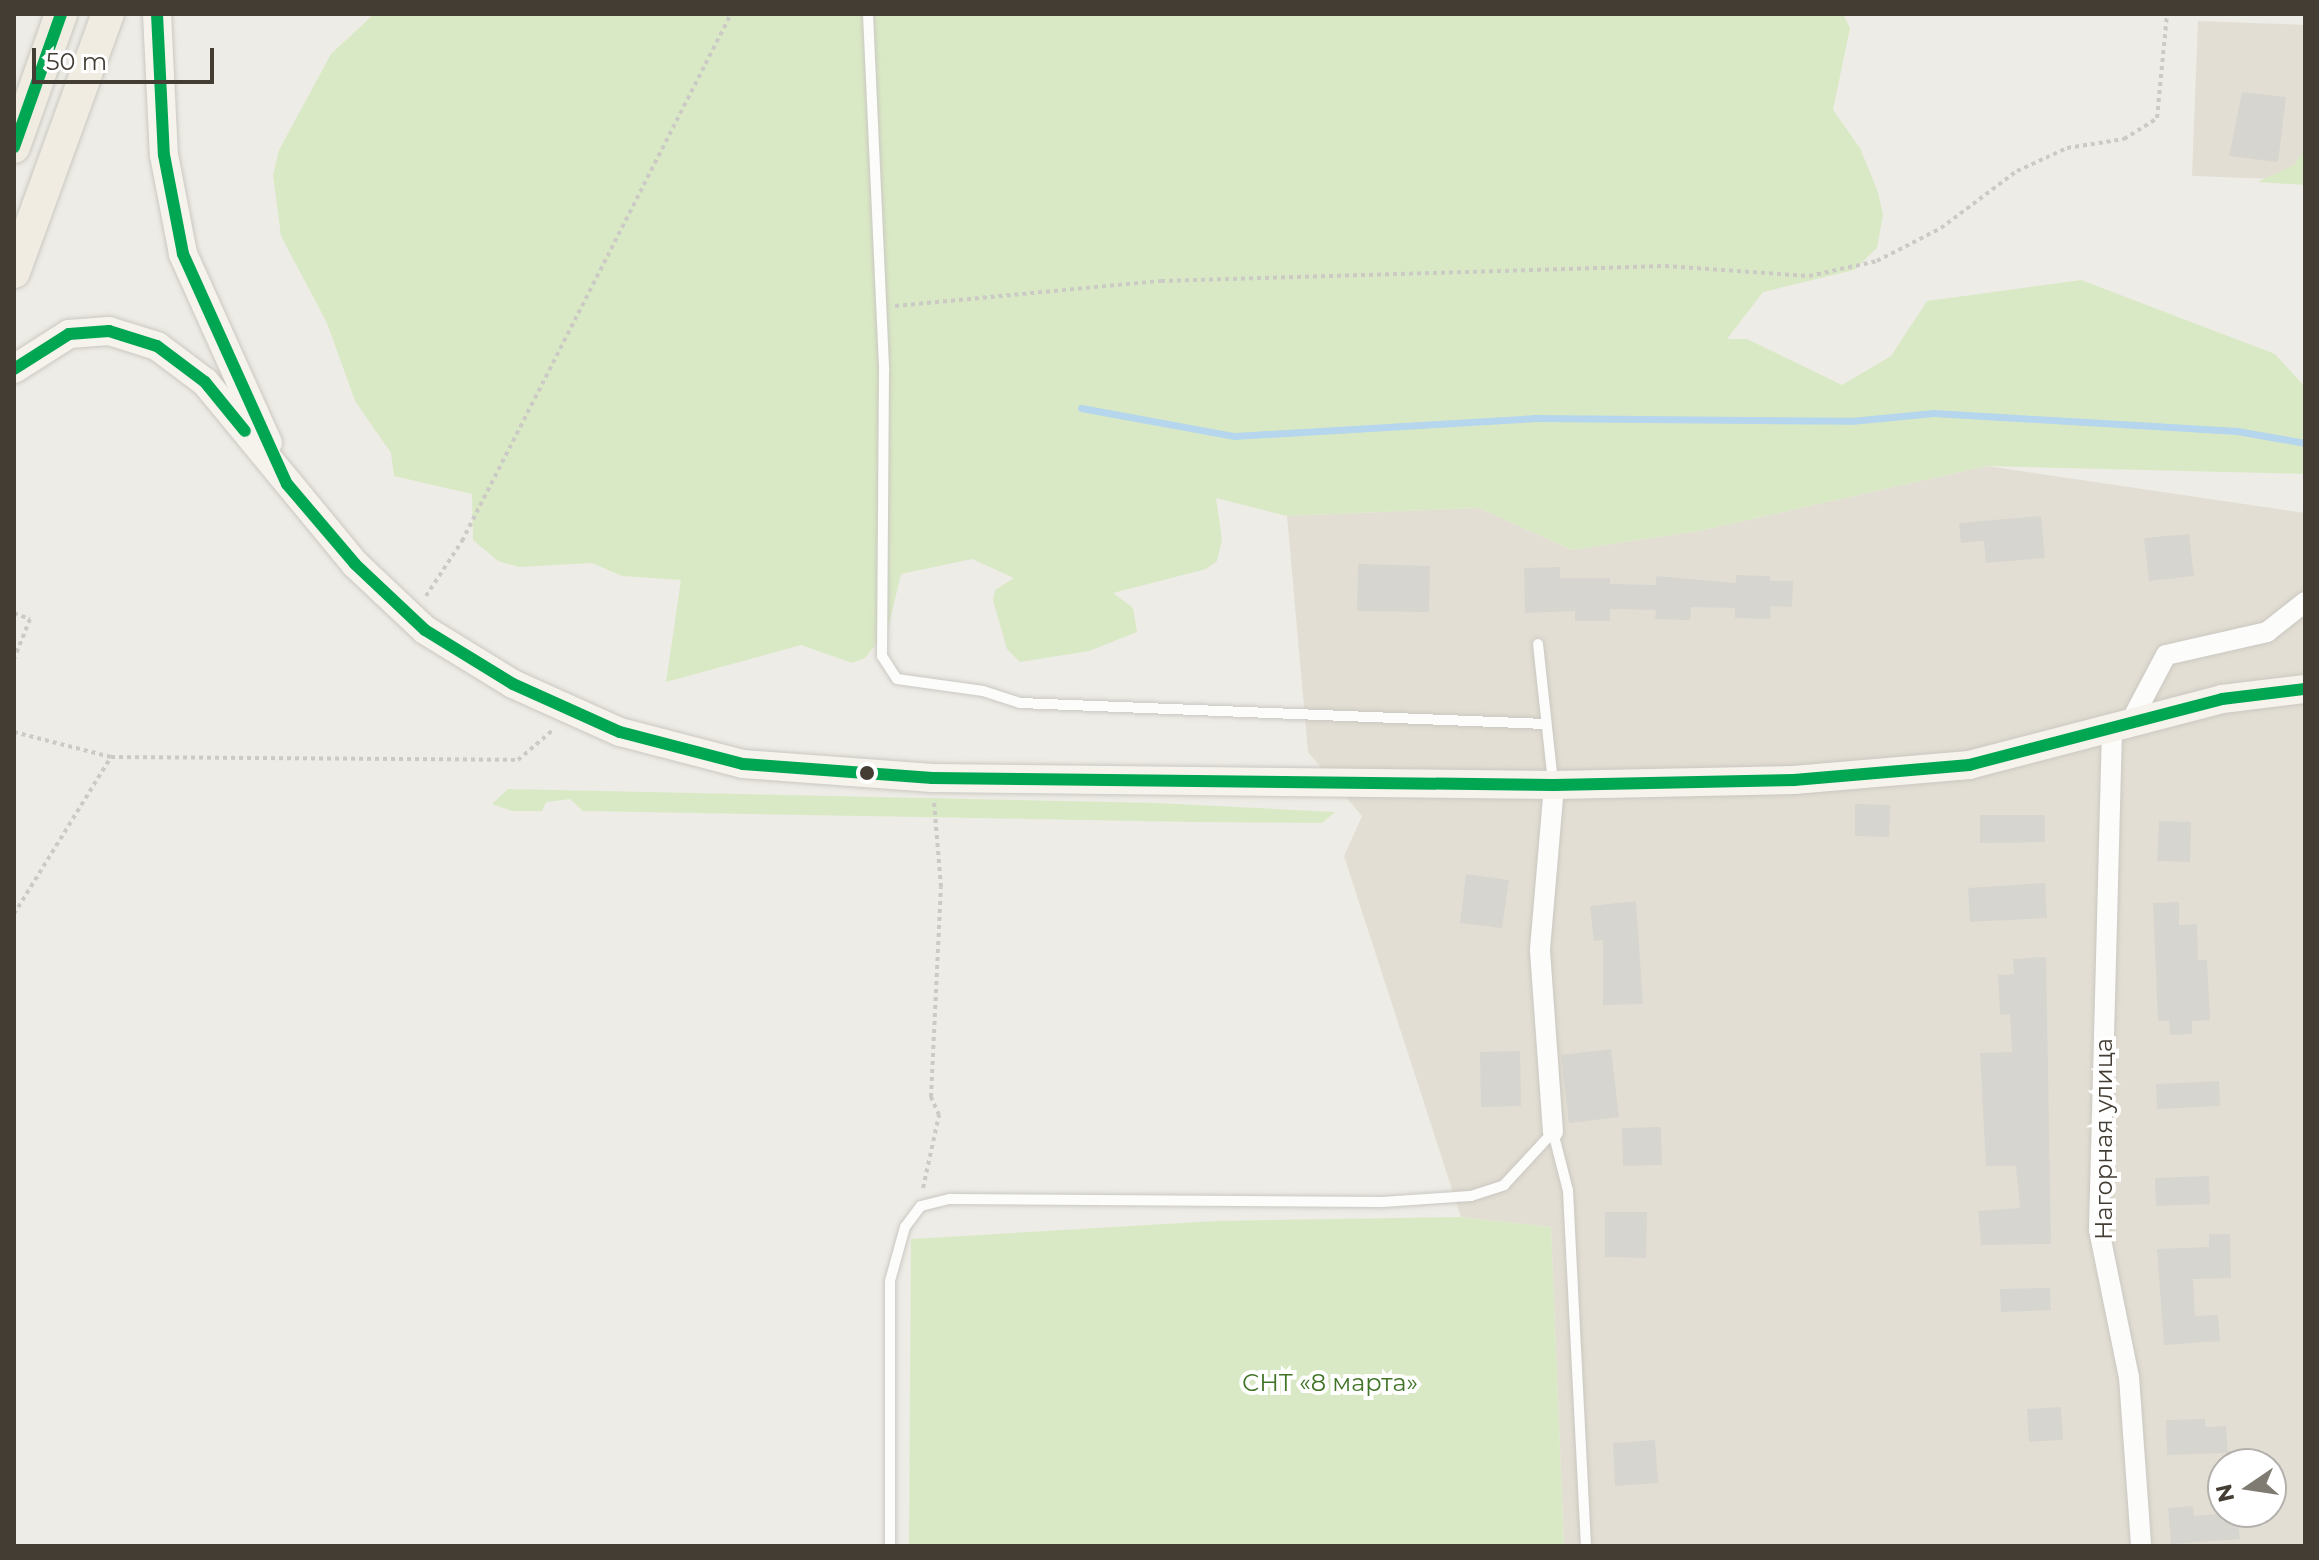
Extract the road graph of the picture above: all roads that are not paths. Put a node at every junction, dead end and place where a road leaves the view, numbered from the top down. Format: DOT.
graph roads {
  1 [pos="61,14"];
  2 [pos="108,14"];
  3 [pos="157,14"];
  4 [pos="868,14"];
  5 [pos="14,147"];
  6 [pos="14,272"];
  7 [pos="14,369"];
  8 [pos="287,484"];
  9 [pos="2305,602"];
  10 [pos="1538,644"];
  11 [pos="2305,689"];
  12 [pos="1544,724"];
  13 [pos="2121,726"];
  14 [pos="1554,785"];
  15 [pos="1553,1132"];
  16 [pos="890,1546"];
  17 [pos="1586,1546"];
  18 [pos="2141,1546"];
  1 -- 5 [label="main road"];
  2 -- 6 [label="main road"];
  3 -- 8 [label="street"];
  4 -- 12 [label="lane"];
  7 -- 8 [label="street"];
  8 -- 14 [label="street"];
  9 -- 13 [label="street"];
  10 -- 12 [label="lane"];
  11 -- 13 [label="street"];
  12 -- 14 [label="lane"];
  13 -- 14 [label="street"];
  13 -- 18 [label="street, Нагорная улица"];
  14 -- 15 [label="street"];
  15 -- 16 [label="lane"];
  15 -- 17 [label="lane"];
}
